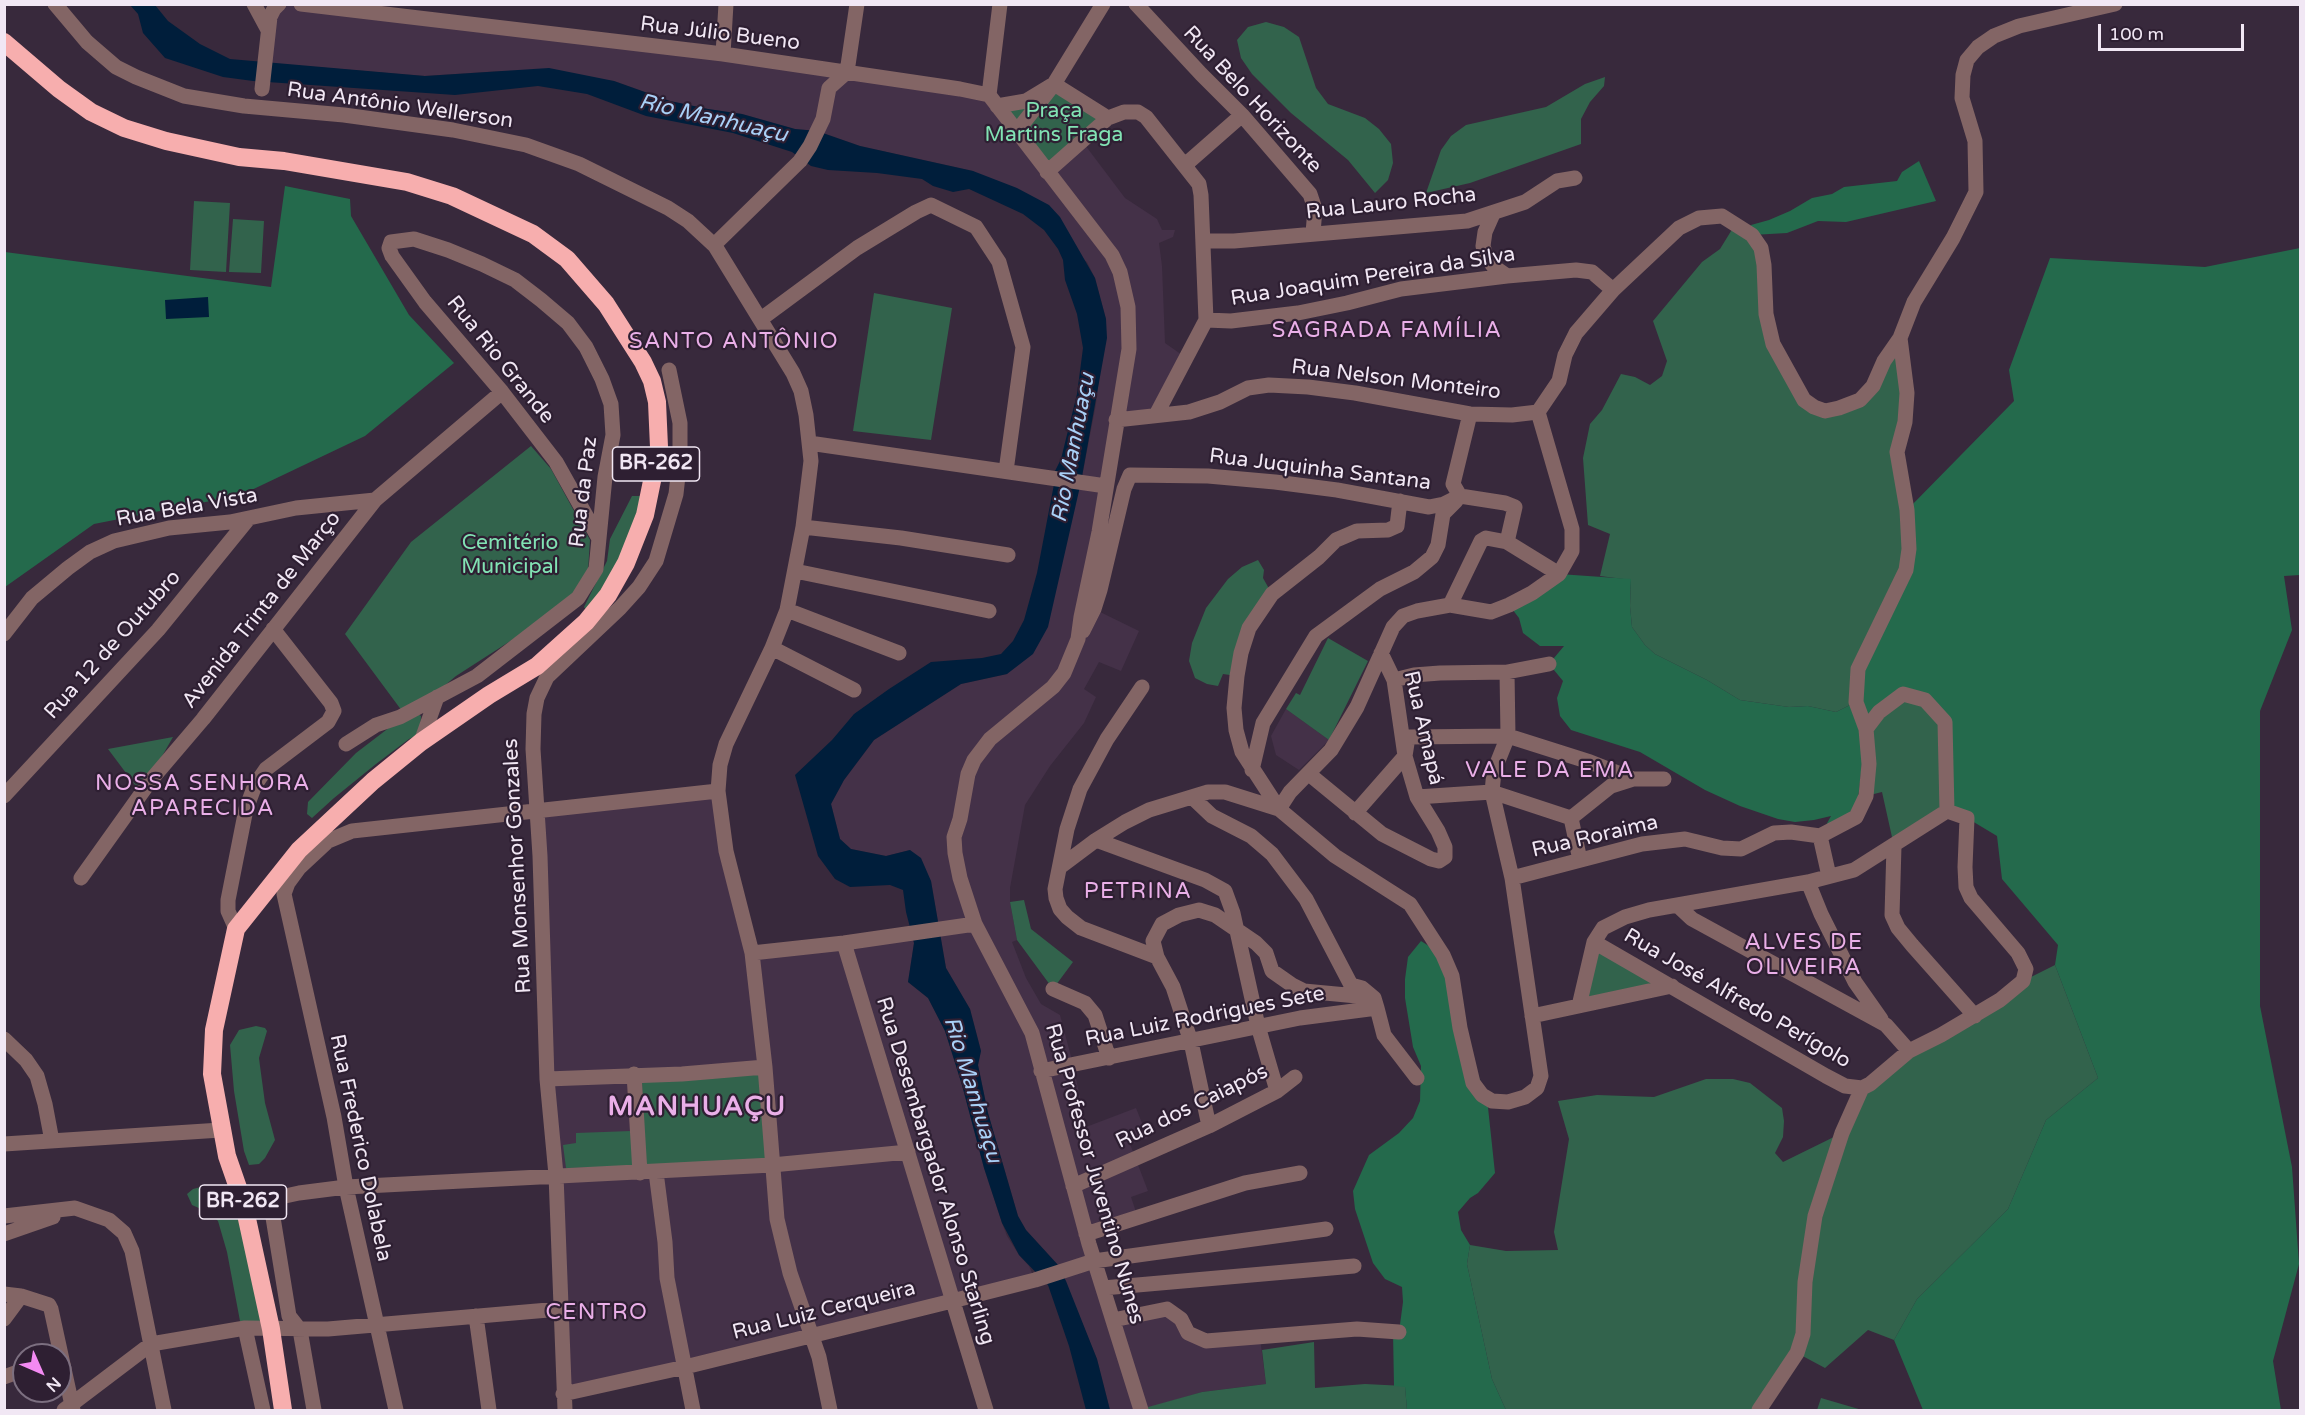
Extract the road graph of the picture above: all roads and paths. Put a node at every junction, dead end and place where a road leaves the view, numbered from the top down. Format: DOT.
graph roads {
  1 [pos="55,4"];
  2 [pos="254,4"];
  3 [pos="279,4"];
  4 [pos="301,4"];
  5 [pos="726,4"];
  6 [pos="857,4"];
  7 [pos="1000,4"];
  8 [pos="1103,4"];
  9 [pos="1136,4"];
  10 [pos="2115,4"];
  11 [pos="267,35"];
  12 [pos="4,42"];
  13 [pos="723,54"];
  14 [pos="847,72"];
  15 [pos="1054,84"];
  16 [pos="262,87"];
  17 [pos="993,101"];
  18 [pos="244,106"];
  19 [pos="283,110"];
  20 [pos="1242,115"];
  21 [pos="1108,118"];
  22 [pos="1017,132"];
  23 [pos="1185,165"];
  24 [pos="1047,172"];
  25 [pos="1575,178"];
  26 [pos="1493,213"];
  27 [pos="1312,233"];
  28 [pos="1203,241"];
  29 [pos="391,242"];
  30 [pos="714,245"];
  31 [pos="1507,276"];
  32 [pos="1613,290"];
  33 [pos="761,320"];
  34 [pos="1206,320"];
  35 [pos="1900,338"];
  36 [pos="669,370"];
  37 [pos="502,392"];
  38 [pos="1538,412"];
  39 [pos="1470,414"];
  40 [pos="1156,415"];
  41 [pos="1116,420"];
  42 [pos="809,443"];
  43 [pos="1006,471"];
  44 [pos="1106,486"];
  45 [pos="1460,496"];
  46 [pos="375,500"];
  47 [pos="1400,501"];
  48 [pos="249,518"];
  49 [pos="803,527"];
  50 [pos="598,537"];
  51 [pos="1507,542"];
  52 [pos="1008,555"];
  53 [pos="795,571"];
  54 [pos="1559,574"];
  55 [pos="1450,605"];
  56 [pos="787,610"];
  57 [pos="989,611"];
  58 [pos="273,629"];
  59 [pos="589,629"];
  60 [pos="4,634"];
  61 [pos="1078,639"];
  62 [pos="772,648"];
  63 [pos="1381,652"];
  64 [pos="899,653"];
  65 [pos="1549,664"];
  66 [pos="1507,672"];
  67 [pos="477,676"];
  68 [pos="1394,680"];
  69 [pos="1142,687"];
  70 [pos="854,690"];
  71 [pos="489,695"];
  72 [pos="437,697"];
  73 [pos="1866,729"];
  74 [pos="1508,736"];
  75 [pos="421,742"];
  76 [pos="346,744"];
  77 [pos="1406,756"];
  78 [pos="1252,770"];
  79 [pos="1308,774"];
  80 [pos="1633,779"];
  81 [pos="1664,779"];
  82 [pos="718,791"];
  83 [pos="1492,792"];
  84 [pos="4,796"];
  85 [pos="1417,797"];
  86 [pos="1193,798"];
  87 [pos="1279,809"];
  88 [pos="537,810"];
  89 [pos="1947,811"];
  90 [pos="1355,813"];
  91 [pos="1570,818"];
  92 [pos="1820,836"];
  93 [pos="1096,840"];
  94 [pos="1894,846"];
  95 [pos="1580,860"];
  96 [pos="1060,867"];
  97 [pos="1829,876"];
  98 [pos="81,878"];
  99 [pos="1512,878"];
  100 [pos="1808,882"];
  101 [pos="1677,905"];
  102 [pos="975,924"];
  103 [pos="236,929"];
  104 [pos="1237,929"];
  105 [pos="1594,942"];
  106 [pos="844,944"];
  107 [pos="752,953"];
  108 [pos="1157,957"];
  109 [pos="1672,986"];
  110 [pos="1053,989"];
  111 [pos="1579,1006"];
  112 [pos="1377,1008"];
  113 [pos="1532,1016"];
  114 [pos="1975,1016"];
  115 [pos="1886,1025"];
  116 [pos="1258,1026"];
  117 [pos="4,1039"];
  118 [pos="1191,1042"];
  119 [pos="1909,1051"];
  120 [pos="1109,1058"];
  121 [pos="765,1067"];
  122 [pos="1041,1071"];
  123 [pos="634,1074"];
  124 [pos="1295,1077"];
  125 [pos="1417,1078"];
  126 [pos="547,1079"];
  127 [pos="1862,1088"];
  128 [pos="1277,1091"];
  129 [pos="1209,1126"];
  130 [pos="221,1130"];
  131 [pos="52,1141"];
  132 [pos="4,1144"];
  133 [pos="908,1152"];
  134 [pos="772,1165"];
  135 [pos="656,1172"];
  136 [pos="640,1173"];
  137 [pos="1300,1173"];
  138 [pos="556,1175"];
  139 [pos="1073,1186"];
  140 [pos="346,1187"];
  141 [pos="270,1199"];
  142 [pos="244,1204"];
  143 [pos="75,1208"];
  144 [pos="4,1216"];
  145 [pos="1326,1229"];
  146 [pos="4,1234"];
  147 [pos="1086,1234"];
  148 [pos="1094,1261"];
  149 [pos="1354,1266"];
  150 [pos="1103,1288"];
  151 [pos="4,1294"];
  152 [pos="21,1296"];
  153 [pos="952,1301"];
  154 [pos="560,1309"];
  155 [pos="476,1317"];
  156 [pos="4,1319"];
  157 [pos="1113,1320"];
  158 [pos="377,1325"];
  159 [pos="245,1328"];
  160 [pos="271,1329"];
  161 [pos="300,1330"];
  162 [pos="1399,1332"];
  163 [pos="812,1334"];
  164 [pos="151,1344"];
  165 [pos="685,1367"];
  166 [pos="563,1394"];
  167 [pos="69,1408"];
  168 [pos="164,1410"];
  169 [pos="263,1410"];
  170 [pos="283,1410"];
  171 [pos="314,1410"];
  172 [pos="396,1410"];
  173 [pos="489,1410"];
  174 [pos="565,1410"];
  175 [pos="693,1410"];
  176 [pos="830,1410"];
  177 [pos="986,1410"];
  178 [pos="1141,1410"];
  179 [pos="1759,1410"];
  1 -- 18 [label="street, Rua Antônio Wellerson"];
  2 -- 11 [label="street"];
  3 -- 11 [label="street"];
  4 -- 13 [label="street, Rua Júlio Bueno"];
  5 -- 13 [label="street"];
  6 -- 14 [label="street"];
  7 -- 17 [label="street"];
  8 -- 15 [label="street"];
  9 -- 20 [label="street, Rua Belo Horizonte"];
  10 -- 35 [label="street"];
  11 -- 16 [label="street"];
  12 -- 59 [label="highway, BR-262"];
  13 -- 14 [label="street, Rua Júlio Bueno"];
  14 -- 17 [label="street, Rua Júlio Bueno"];
  14 -- 30 [label="street"];
  15 -- 17 [label="street"];
  15 -- 21 [label="street"];
  15 -- 22 [label="street"];
  16 -- 18 [label="street"];
  16 -- 19 [label="street"];
  17 -- 22 [label="street"];
  18 -- 19 [label="street, Rua Antônio Wellerson"];
  19 -- 30 [label="street, Rua Antônio Wellerson"];
  20 -- 23 [label="street"];
  20 -- 27 [label="street, Rua Belo Horizonte"];
  21 -- 23 [label="street"];
  21 -- 24 [label="street"];
  22 -- 24 [label="street"];
  23 -- 28 [label="street"];
  24 -- 41 [label="street"];
  25 -- 26 [label="street, Rua Lauro Rocha"];
  26 -- 27 [label="street, Rua Lauro Rocha"];
  26 -- 31 [label="street"];
  27 -- 28 [label="street, Rua Lauro Rocha"];
  28 -- 34 [label="street"];
  29 -- 37 [label="street, Rua Rio Grande"];
  29 -- 50 [label="street, Rua da Paz"];
  30 -- 33 [label="street, Rua Antônio Wellerson"];
  31 -- 32 [label="street, Rua Joaquim Pereira da Silva"];
  31 -- 34 [label="street, Rua Joaquim Pereira da Silva"];
  32 -- 35 [label="street"];
  32 -- 38 [label="street"];
  33 -- 42 [label="street, Rua Antônio Wellerson"];
  33 -- 43 [label="street"];
  34 -- 40 [label="street"];
  35 -- 73 [label="street"];
  36 -- 59 [label="street, Rua Monsenhor Gonzales"];
  37 -- 46 [label="street, Avenida Trinta de Março"];
  37 -- 50 [label="street, Rua Rio Grande"];
  38 -- 39 [label="street, Rua Nelson Monteiro"];
  38 -- 54 [label="street"];
  39 -- 40 [label="street, Rua Nelson Monteiro"];
  39 -- 45 [label="street"];
  40 -- 41 [label="street, Rua Nelson Monteiro"];
  41 -- 44 [label="street"];
  42 -- 43 [label="street"];
  42 -- 49 [label="street, Rua Antônio Wellerson"];
  43 -- 44 [label="street"];
  44 -- 61 [label="street"];
  45 -- 47 [label="street, Rua Juquinha Santana"];
  45 -- 51 [label="street"];
  45 -- 78 [label="street"];
  46 -- 48 [label="street, Rua Bela Vista"];
  46 -- 58 [label="street, Avenida Trinta de Março"];
  47 -- 61 [label="street, Rua Juquinha Santana"];
  47 -- 78 [label="street"];
  48 -- 60 [label="street, Rua Bela Vista"];
  48 -- 84 [label="street, Rua 12 de Outubro"];
  49 -- 52 [label="street"];
  49 -- 53 [label="street, Rua Antônio Wellerson"];
  50 -- 67 [label="street, Rua da Paz"];
  51 -- 54 [label="street"];
  51 -- 55 [label="street"];
  53 -- 56 [label="street, Rua Antônio Wellerson"];
  53 -- 57 [label="street"];
  54 -- 55 [label="street"];
  55 -- 63 [label="street"];
  56 -- 62 [label="street, Rua Antônio Wellerson"];
  56 -- 64 [label="street"];
  58 -- 98 [label="street, Avenida Trinta de Março"];
  58 -- 103 [label="street"];
  59 -- 71 [label="highway, BR-262"];
  59 -- 88 [label="street, Rua Monsenhor Gonzales"];
  61 -- 102 [label="street, Rua Professor Juventino Nunes"];
  62 -- 70 [label="street"];
  62 -- 82 [label="street, Rua Antônio Wellerson"];
  63 -- 68 [label="street, Rua Amapá"];
  63 -- 79 [label="street"];
  65 -- 66 [label="street"];
  66 -- 68 [label="street"];
  66 -- 74 [label="street"];
  67 -- 71 [label="street"];
  67 -- 72 [label="street, Rua da Paz"];
  68 -- 77 [label="street, Rua Amapá"];
  69 -- 96 [label="street"];
  71 -- 75 [label="highway, BR-262"];
  72 -- 75 [label="street"];
  72 -- 76 [label="street, Rua da Paz"];
  73 -- 89 [label="street"];
  73 -- 92 [label="street"];
  74 -- 77 [label="street"];
  74 -- 80 [label="street"];
  74 -- 83 [label="street"];
  75 -- 103 [label="highway, BR-262"];
  77 -- 85 [label="street, Rua Amapá"];
  77 -- 90 [label="street"];
  78 -- 87 [label="street"];
  79 -- 87 [label="street"];
  79 -- 90 [label="street, Rua Amapá"];
  80 -- 81 [label="street"];
  80 -- 91 [label="street"];
  82 -- 88 [label="street"];
  82 -- 107 [label="street, Rua Antônio Wellerson"];
  83 -- 85 [label="street"];
  83 -- 91 [label="street"];
  83 -- 99 [label="street"];
  85 -- 90 [label="street, Rua Amapá"];
  86 -- 87 [label="street"];
  86 -- 93 [label="street"];
  86 -- 112 [label="street"];
  87 -- 113 [label="street"];
  88 -- 126 [label="street, Rua Monsenhor Gonzales"];
  88 -- 140 [label="street, Rua Frederico Dolabela"];
  89 -- 94 [label="street"];
  89 -- 114 [label="street"];
  91 -- 95 [label="street"];
  92 -- 95 [label="street, Rua Roraima"];
  92 -- 97 [label="street"];
  93 -- 96 [label="street"];
  93 -- 104 [label="street"];
  94 -- 97 [label="street"];
  94 -- 114 [label="street"];
  95 -- 99 [label="street, Rua Roraima"];
  96 -- 108 [label="street"];
  97 -- 100 [label="street"];
  99 -- 113 [label="street"];
  100 -- 101 [label="street"];
  100 -- 115 [label="street"];
  101 -- 105 [label="street"];
  101 -- 115 [label="street"];
  102 -- 106 [label="street"];
  102 -- 122 [label="street, Rua Professor Juventino Nunes"];
  103 -- 130 [label="highway, BR-262"];
  104 -- 108 [label="street"];
  104 -- 112 [label="street"];
  104 -- 116 [label="street"];
  105 -- 109 [label="street, Rua José Alfredo Perígolo"];
  105 -- 111 [label="street"];
  106 -- 107 [label="street"];
  106 -- 133 [label="street, Rua Desembargador Alonso Starling"];
  107 -- 121 [label="street, Rua Antônio Wellerson"];
  108 -- 118 [label="street"];
  109 -- 111 [label="street"];
  109 -- 127 [label="street, Rua José Alfredo Perígolo"];
  110 -- 120 [label="street"];
  111 -- 113 [label="street"];
  112 -- 116 [label="street, Rua Luiz Rodrigues Sete"];
  112 -- 125 [label="street"];
  114 -- 119 [label="street"];
  115 -- 119 [label="street"];
  116 -- 118 [label="street, Rua Luiz Rodrigues Sete"];
  116 -- 128 [label="street"];
  117 -- 131 [label="street"];
  118 -- 120 [label="street, Rua Luiz Rodrigues Sete"];
  118 -- 129 [label="street"];
  119 -- 127 [label="street"];
  120 -- 122 [label="street, Rua Luiz Rodrigues Sete"];
  121 -- 123 [label="street"];
  121 -- 134 [label="street, Rua Antônio Wellerson"];
  122 -- 139 [label="street, Rua Professor Juventino Nunes"];
  123 -- 126 [label="street"];
  123 -- 136 [label="street"];
  124 -- 128 [label="street, Rua dos Caiapós"];
  126 -- 138 [label="street, Rua Monsenhor Gonzales"];
  127 -- 179 [label="street"];
  128 -- 129 [label="street, Rua dos Caiapós"];
  129 -- 139 [label="street, Rua dos Caiapós"];
  130 -- 131 [label="street"];
  130 -- 142 [label="highway, BR-262"];
  131 -- 132 [label="street"];
  133 -- 134 [label="street"];
  133 -- 153 [label="street, Rua Desembargador Alonso Starling"];
  134 -- 135 [label="street"];
  134 -- 163 [label="street, Rua Antônio Wellerson"];
  135 -- 136 [label="street"];
  135 -- 165 [label="street"];
  136 -- 138 [label="street"];
  137 -- 147 [label="street"];
  138 -- 140 [label="street"];
  138 -- 154 [label="street, Rua Monsenhor Gonzales"];
  139 -- 147 [label="street, Rua Professor Juventino Nunes"];
  140 -- 141 [label="street"];
  140 -- 158 [label="street, Rua Frederico Dolabela"];
  141 -- 142 [label="street"];
  141 -- 161 [label="street"];
  142 -- 160 [label="highway, BR-262"];
  143 -- 144 [label="street"];
  143 -- 146 [label="street"];
  143 -- 164 [label="street"];
  145 -- 148 [label="street, Rua Luiz Cerqueira"];
  147 -- 148 [label="street, Rua Professor Juventino Nunes"];
  148 -- 150 [label="street, Rua Professor Juventino Nunes"];
  148 -- 153 [label="street, Rua Luiz Cerqueira"];
  149 -- 150 [label="street"];
  150 -- 157 [label="street, Rua Professor Juventino Nunes"];
  151 -- 152 [label="street"];
  152 -- 156 [label="street"];
  152 -- 167 [label="street"];
  153 -- 163 [label="street, Rua Luiz Cerqueira"];
  153 -- 177 [label="street, Rua Desembargador Alonso Starling"];
  154 -- 155 [label="street"];
  154 -- 166 [label="street, Rua Monsenhor Gonzales"];
  155 -- 158 [label="street"];
  155 -- 173 [label="street"];
  157 -- 162 [label="street"];
  157 -- 178 [label="street, Rua Professor Juventino Nunes"];
  158 -- 161 [label="street"];
  158 -- 172 [label="street, Rua Frederico Dolabela"];
  159 -- 160 [label="street"];
  159 -- 164 [label="street"];
  159 -- 169 [label="street"];
  160 -- 161 [label="street"];
  160 -- 170 [label="highway, BR-262"];
  161 -- 171 [label="street"];
  163 -- 165 [label="street, Rua Luiz Cerqueira"];
  163 -- 176 [label="street, Rua Antônio Wellerson"];
  164 -- 167 [label="street"];
  164 -- 168 [label="street"];
  165 -- 166 [label="street, Rua Luiz Cerqueira"];
  165 -- 175 [label="street"];
  166 -- 174 [label="street, Rua Monsenhor Gonzales"];
}
